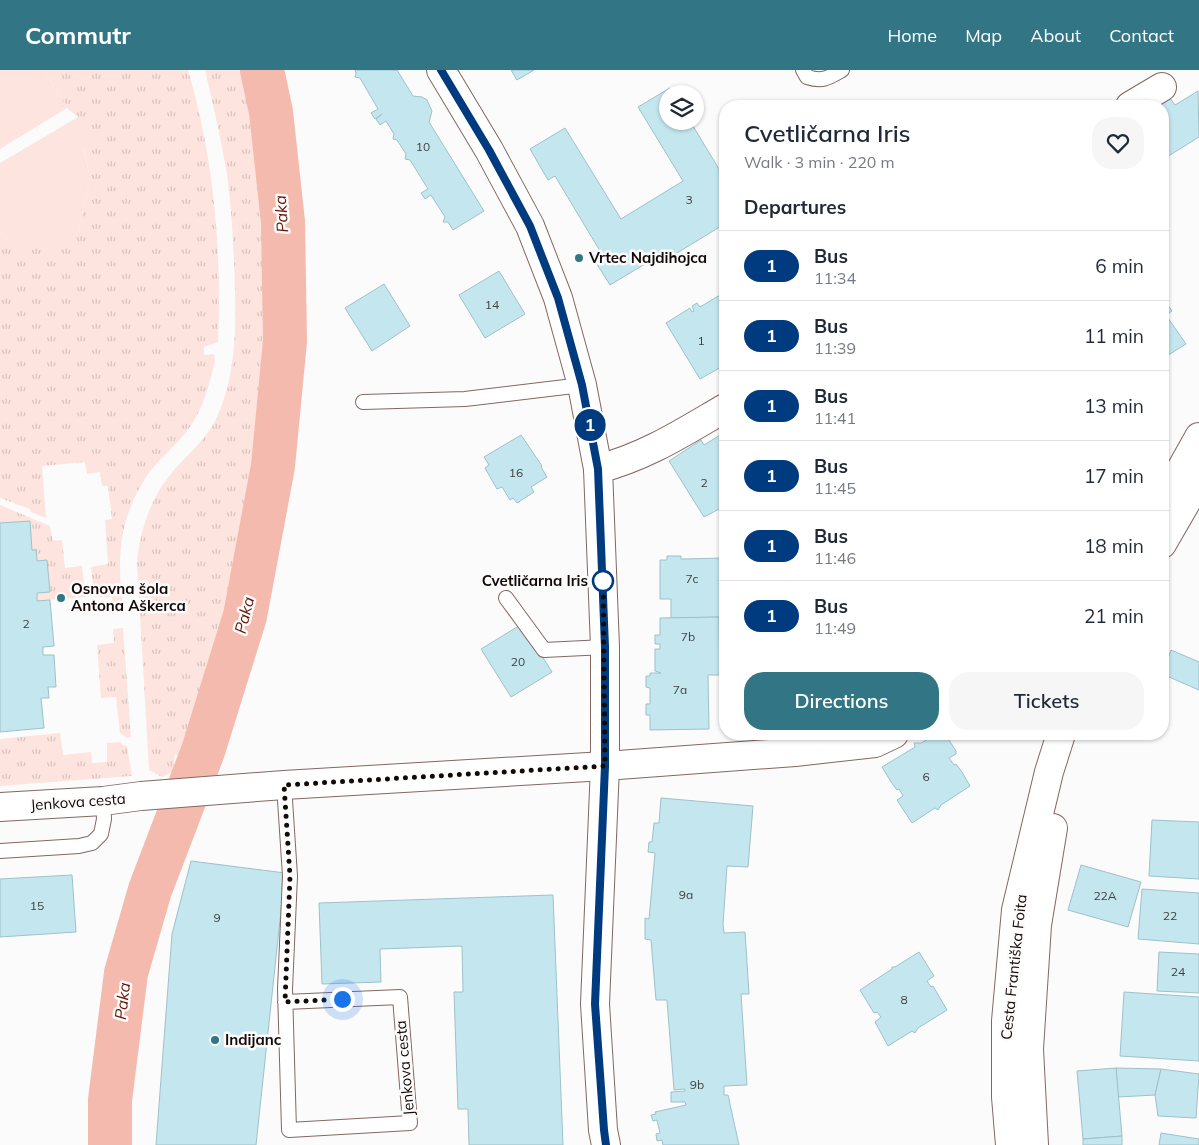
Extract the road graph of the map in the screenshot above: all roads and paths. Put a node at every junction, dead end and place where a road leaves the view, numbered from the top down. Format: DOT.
graph roads {
  1 [pos="441,70"];
  2 [pos="803,70"];
  3 [pos="842,70"];
  4 [pos="1162,87"];
  5 [pos="1140,100"];
  6 [pos="582,385"];
  7 [pos="363,402"];
  8 [pos="719,411"];
  9 [pos="1199,437"];
  10 [pos="598,469"];
  11 [pos="1199,480"];
  12 [pos="1169,491"];
  13 [pos="1169,532"];
  14 [pos="506,598"];
  15 [pos="605,647"];
  16 [pos="881,740"];
  17 [pos="1059,740"];
  18 [pos="1078,740"];
  19 [pos="605,766"];
  20 [pos="284,785"];
  21 [pos="103,801"];
  22 [pos="0,807"];
  23 [pos="0,851"];
  24 [pos="285,1002"];
  25 [pos="606,1145"];
  26 [pos="1010,1145"];
  27 [pos="1034,1145"];
  1 -- 6 [label="street"];
  2 -- 3 [label="lane"];
  4 -- 5 [label="street"];
  6 -- 7 [label="lane"];
  6 -- 10 [label="street"];
  8 -- 10 [label="street"];
  9 -- 12 [label="street"];
  10 -- 15 [label="street"];
  11 -- 13 [label="street"];
  14 -- 15 [label="lane"];
  15 -- 19 [label="street"];
  16 -- 19 [label="street"];
  17 -- 26 [label="street, Cesta Františka Foita"];
  18 -- 27 [label="street, Cesta Františka Foita"];
  19 -- 20 [label="street"];
  19 -- 25 [label="street"];
  20 -- 21 [label="street, Jenkova cesta"];
  20 -- 24 [label="lane, Jenkova cesta"];
  21 -- 22 [label="street, Jenkova cesta"];
  21 -- 23 [label="lane"];
  24 -- 24 [label="lane, Jenkova cesta"];
}
